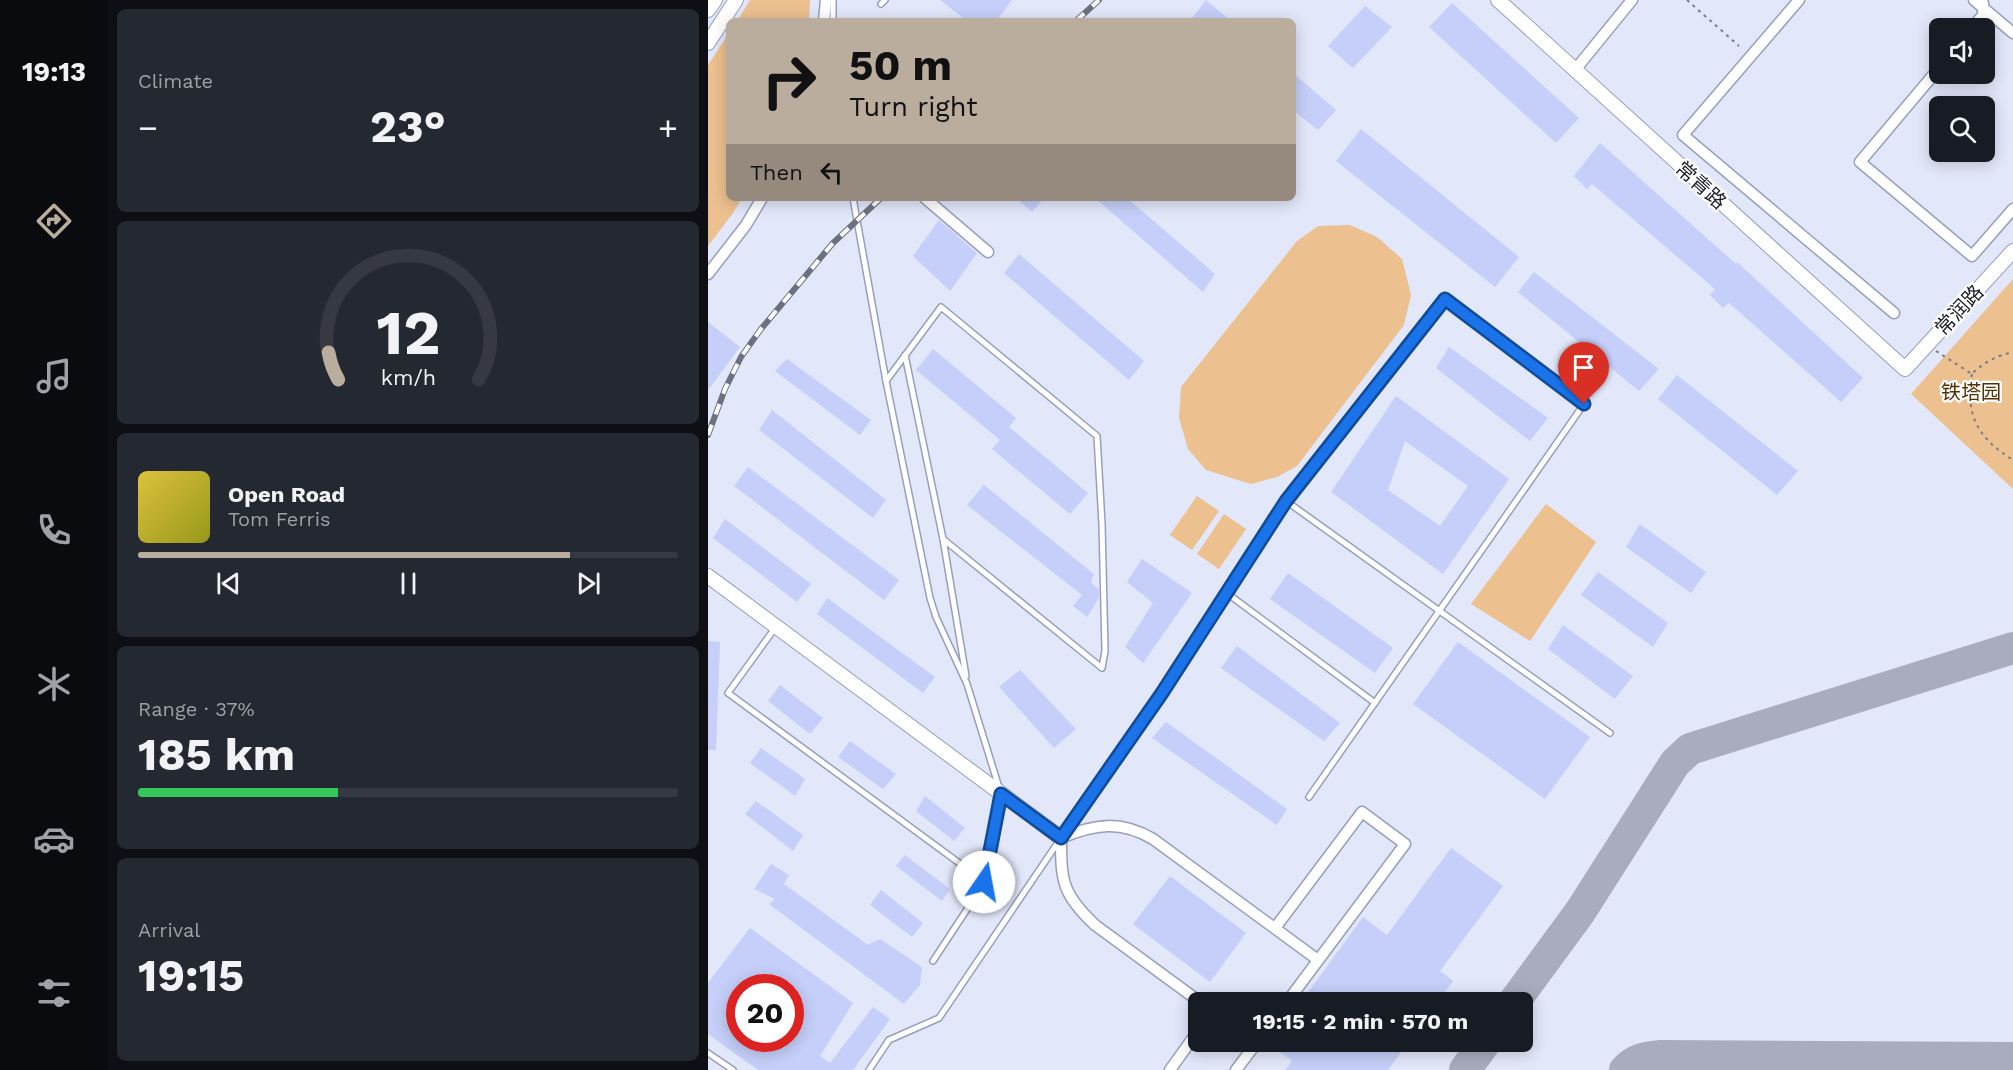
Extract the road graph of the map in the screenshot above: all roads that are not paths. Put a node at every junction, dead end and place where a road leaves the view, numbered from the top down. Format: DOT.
graph roads {
  1 [pos="715,0"];
  2 [pos="736,0"];
  3 [pos="826,0"];
  4 [pos="833,0"];
  5 [pos="1498,0"];
  6 [pos="1632,0"];
  7 [pos="1800,0"];
  8 [pos="1980,2"];
  9 [pos="708,10"];
  10 [pos="824,18"];
  11 [pos="833,18"];
  12 [pos="1980,18"];
  13 [pos="2013,33"];
  14 [pos="708,43"];
  15 [pos="1575,70"];
  16 [pos="1929,80"];
  17 [pos="760,201"];
  18 [pos="855,201"];
  19 [pos="928,201"];
  20 [pos="2013,210"];
  21 [pos="2013,251"];
  22 [pos="988,252"];
  23 [pos="708,274"];
  24 [pos="1894,313"];
  25 [pos="905,355"];
  26 [pos="1905,369"];
  27 [pos="886,381"];
  28 [pos="1286,501"];
  29 [pos="943,539"];
  30 [pos="708,576"];
  31 [pos="1228,594"];
  32 [pos="1440,611"];
  33 [pos="776,626"];
  34 [pos="967,684"];
  35 [pos="1375,703"];
  36 [pos="1610,733"];
  37 [pos="1001,794"];
  38 [pos="1309,797"];
  39 [pos="1061,838"];
  40 [pos="984,882"];
  41 [pos="1275,928"];
  42 [pos="1318,960"];
  43 [pos="933,961"];
  44 [pos="1294,992"];
  45 [pos="1188,993"];
  46 [pos="1188,1045"];
  47 [pos="1250,1052"];
  48 [pos="708,1053"];
  49 [pos="734,1070"];
  50 [pos="869,1070"];
  51 [pos="1170,1070"];
  52 [pos="1236,1070"];
  1 -- 9 [label="street"];
  2 -- 14 [label="street"];
  3 -- 10 [label="street"];
  4 -- 11 [label="lane"];
  5 -- 15 [label="street, 常青路"];
  6 -- 15 [label="street"];
  7 -- 24 [label="street"];
  8 -- 12 [label="street"];
  8 -- 13 [label="street"];
  15 -- 26 [label="street, 常青路"];
  16 -- 20 [label="street"];
  17 -- 23 [label="street"];
  18 -- 27 [label="lane"];
  19 -- 22 [label="street"];
  21 -- 26 [label="street, 常润路"];
  25 -- 27 [label="lane"];
  25 -- 29 [label="lane"];
  25 -- 29 [label="lane"];
  27 -- 34 [label="lane"];
  28 -- 31 [label="lane"];
  28 -- 32 [label="lane"];
  28 -- 32 [label="lane"];
  29 -- 34 [label="lane"];
  30 -- 33 [label="street"];
  31 -- 35 [label="lane"];
  31 -- 39 [label="lane"];
  32 -- 35 [label="lane"];
  32 -- 36 [label="lane"];
  33 -- 37 [label="street"];
  33 -- 40 [label="lane"];
  34 -- 37 [label="lane"];
  35 -- 38 [label="lane"];
  37 -- 39 [label="street"];
  37 -- 40 [label="lane"];
  39 -- 41 [label="street"];
  39 -- 45 [label="street"];
  39 -- 50 [label="lane"];
  40 -- 43 [label="lane"];
  41 -- 42 [label="street"];
  41 -- 42 [label="street"];
  42 -- 44 [label="street"];
  46 -- 51 [label="street"];
  47 -- 52 [label="street"];
  48 -- 49 [label="lane"];
}
